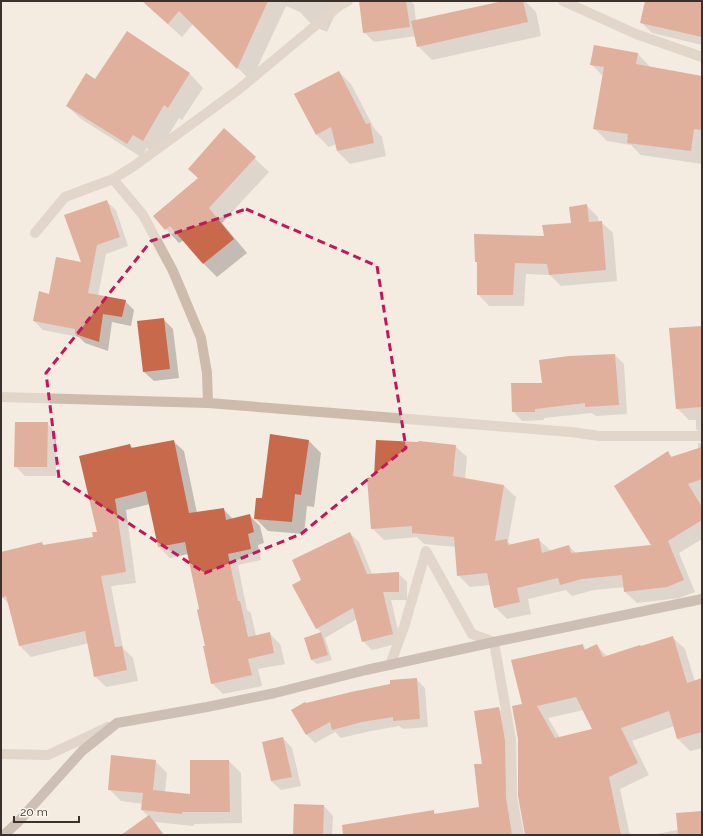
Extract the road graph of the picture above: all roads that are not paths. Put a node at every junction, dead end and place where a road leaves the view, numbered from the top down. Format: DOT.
graph roads {
  1 [pos="348,1"];
  2 [pos="563,1"];
  3 [pos="702,56"];
  4 [pos="113,179"];
  5 [pos="35,233"];
  6 [pos="1,397"];
  7 [pos="208,403"];
  8 [pos="702,436"];
  9 [pos="702,599"];
  10 [pos="494,642"];
  11 [pos="390,665"];
  12 [pos="117,723"];
  13 [pos="1,754"];
  14 [pos="4,835"];
  15 [pos="519,835"];
  1 -- 4 [label="street"];
  2 -- 3 [label="street"];
  4 -- 5 [label="street"];
  4 -- 7 [label="street"];
  6 -- 7 [label="street"];
  7 -- 8 [label="street"];
  9 -- 10 [label="street"];
  10 -- 11 [label="street"];
  10 -- 11 [label="street"];
  10 -- 15 [label="street"];
  11 -- 12 [label="street"];
  12 -- 13 [label="street"];
  12 -- 14 [label="street"];
}
